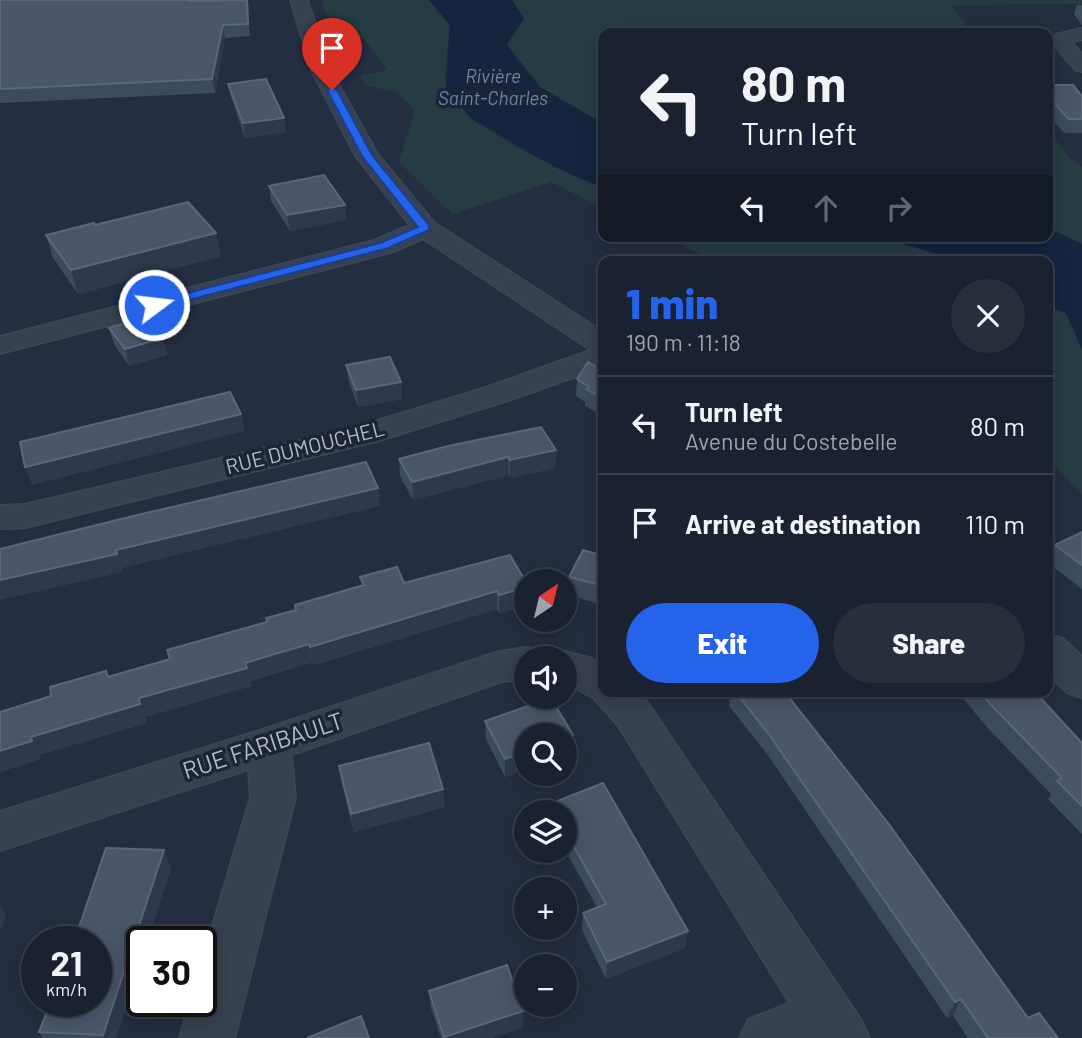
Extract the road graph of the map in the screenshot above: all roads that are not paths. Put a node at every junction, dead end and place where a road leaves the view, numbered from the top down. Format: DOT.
graph roads {
  1 [pos="299,0"];
  2 [pos="1082,34"];
  3 [pos="1082,66"];
  4 [pos="425,228"];
  5 [pos="598,342"];
  6 [pos="0,345"];
  7 [pos="598,358"];
  8 [pos="0,517"];
  9 [pos="1053,654"];
  10 [pos="514,665"];
  11 [pos="577,669"];
  12 [pos="598,681"];
  13 [pos="1082,682"];
  14 [pos="617,697"];
  15 [pos="269,745"];
  16 [pos="0,831"];
  17 [pos="835,1027"];
  18 [pos="206,1038"];
  19 [pos="767,1038"];
  1 -- 4 [label="street"];
  2 -- 3 [label="street"];
  4 -- 5 [label="street"];
  4 -- 6 [label="street"];
  7 -- 8 [label="street, RUE DUMOUCHEL"];
  9 -- 13 [label="street"];
  10 -- 15 [label="street, RUE FARIBAULT"];
  11 -- 12 [label="street"];
  14 -- 17 [label="street"];
  15 -- 16 [label="street, RUE FARIBAULT"];
  15 -- 18 [label="street"];
  17 -- 19 [label="street"];
}
